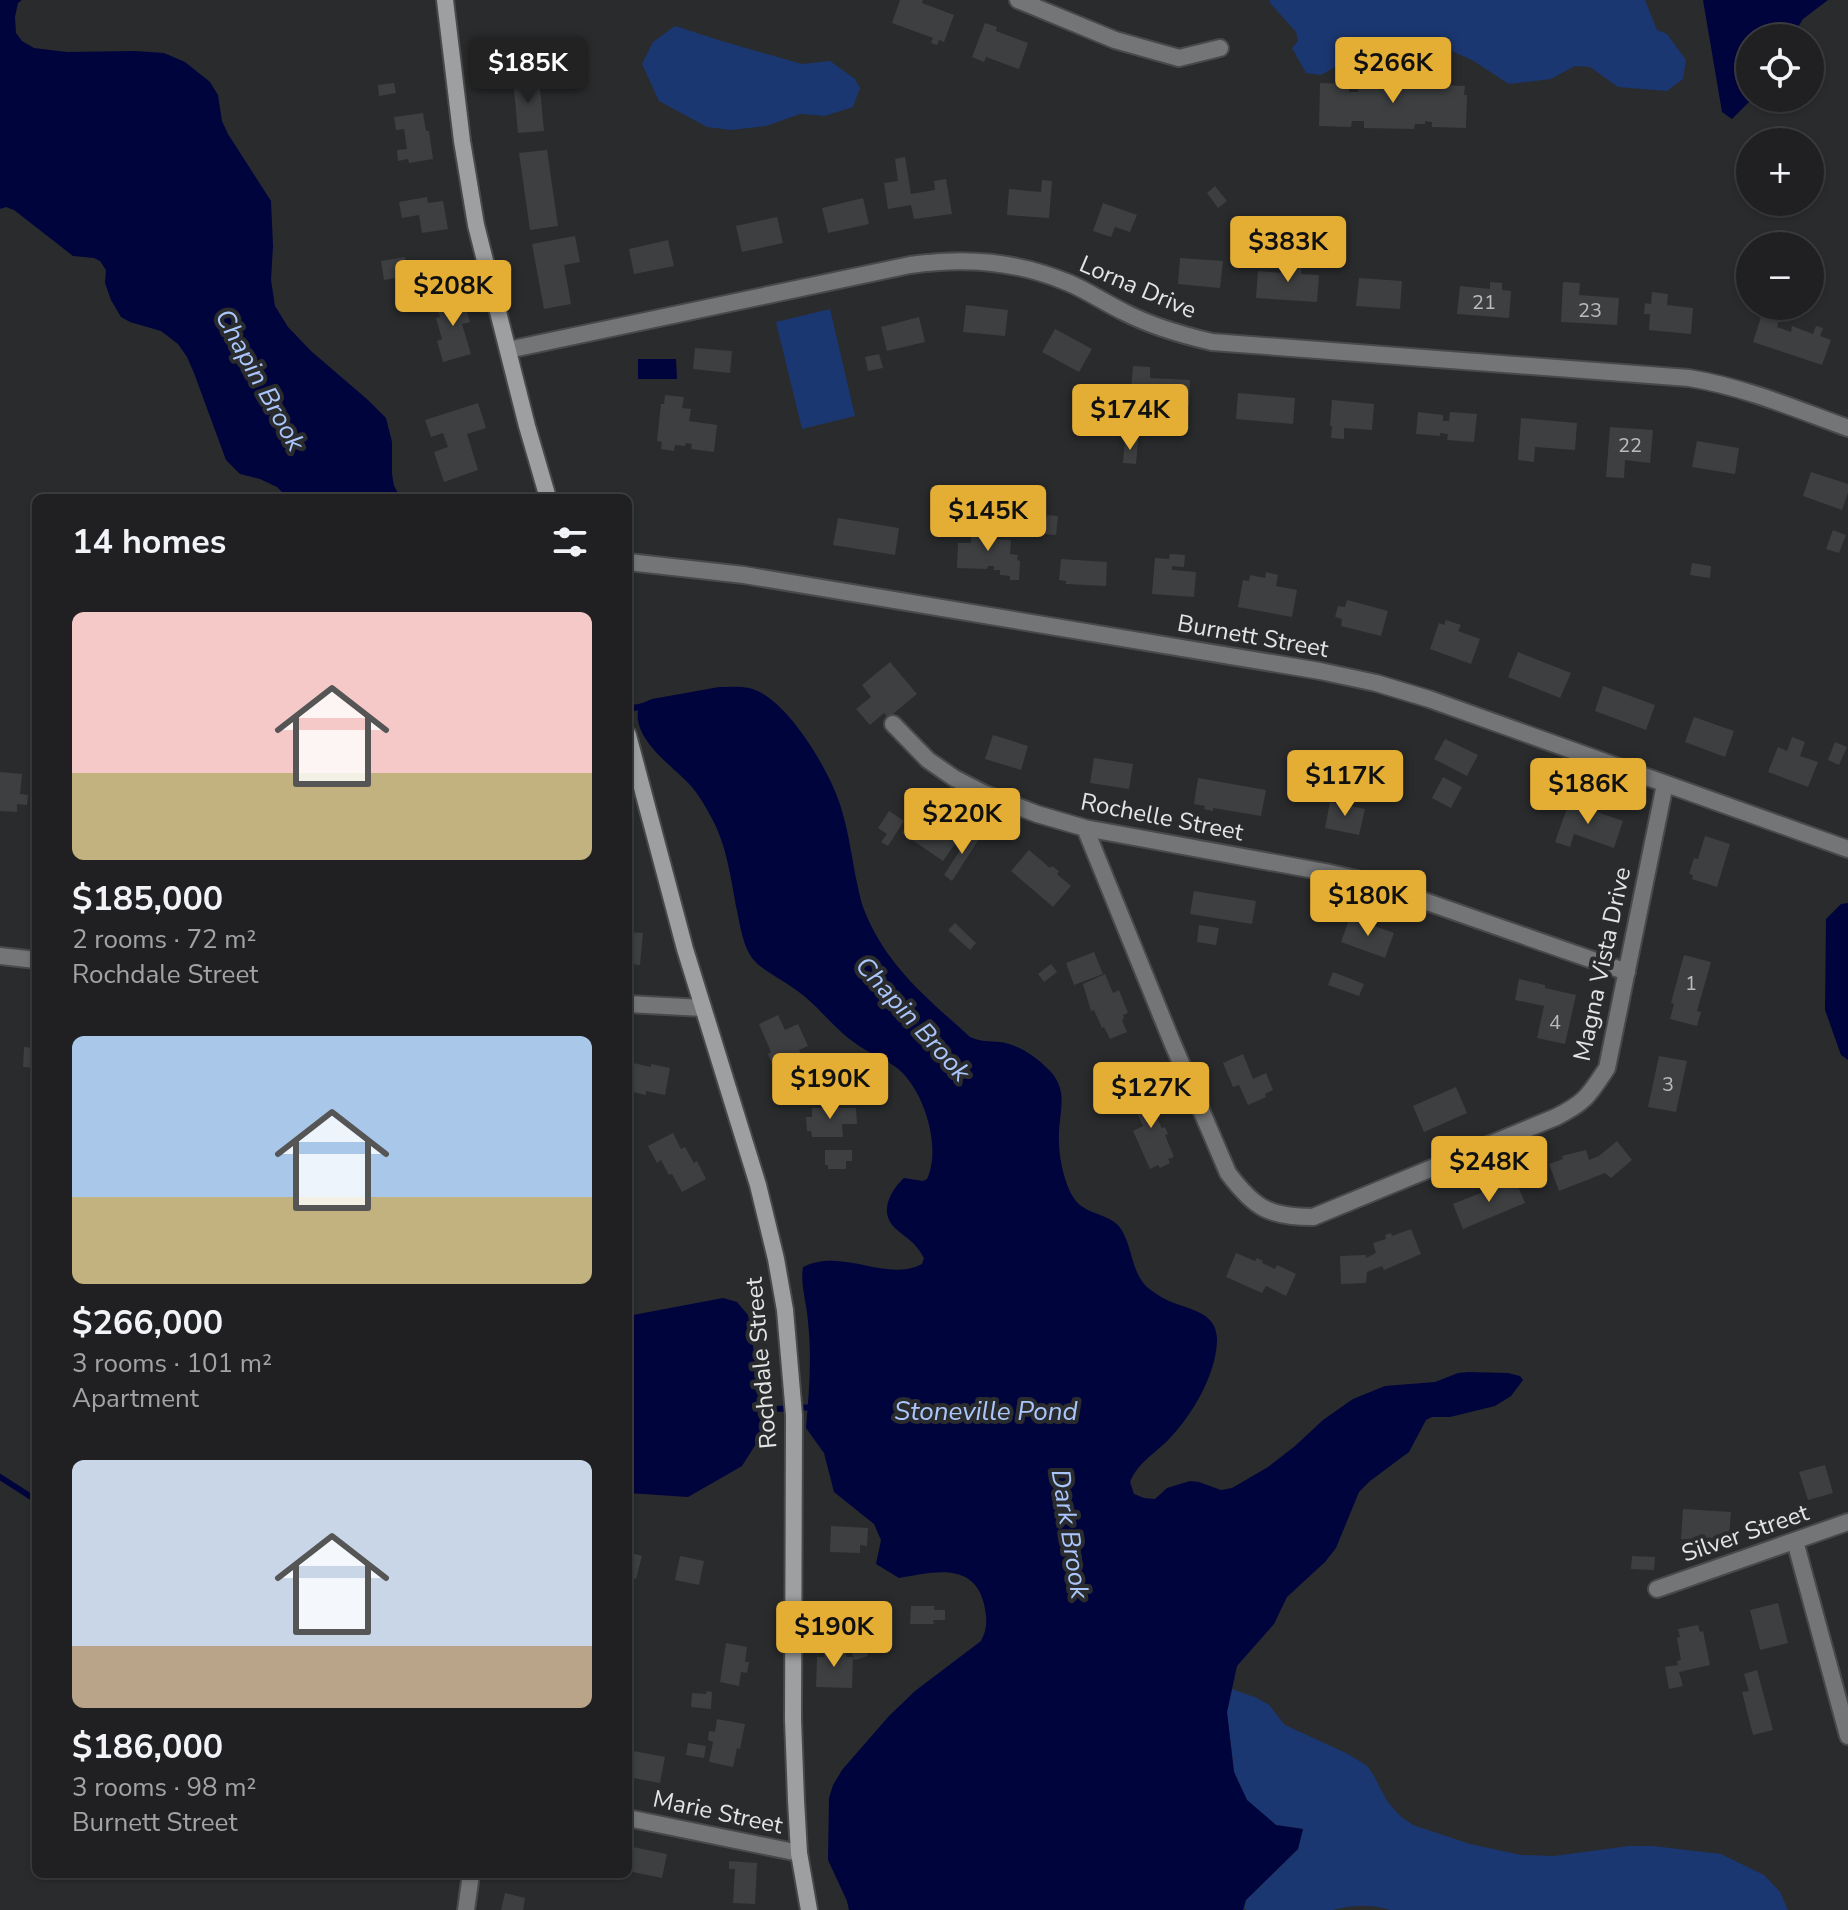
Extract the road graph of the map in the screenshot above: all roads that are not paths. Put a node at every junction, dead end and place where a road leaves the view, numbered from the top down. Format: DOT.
graph roads {
  1 [pos="445,0"];
  2 [pos="1018,0"];
  3 [pos="1220,48"];
  4 [pos="508,350"];
  5 [pos="1848,428"];
  6 [pos="547,494"];
  7 [pos="632,562"];
  8 [pos="893,724"];
  9 [pos="632,750"];
  10 [pos="1665,784"];
  11 [pos="1085,828"];
  12 [pos="1848,849"];
  13 [pos="0,956"];
  14 [pos="32,960"];
  15 [pos="1627,972"];
  16 [pos="632,1004"];
  17 [pos="703,1008"];
  18 [pos="1848,1522"];
  19 [pos="1795,1541"];
  20 [pos="1657,1589"];
  21 [pos="1848,1736"];
  22 [pos="632,1819"];
  23 [pos="799,1853"];
  24 [pos="470,1878"];
  25 [pos="466,1910"];
  26 [pos="809,1910"];
  1 -- 4 [label="street"];
  2 -- 3 [label="street"];
  4 -- 5 [label="street, Lorna Drive"];
  4 -- 6 [label="street"];
  7 -- 10 [label="street, Burnett Street"];
  8 -- 11 [label="street, Rochelle Street"];
  9 -- 17 [label="street, Rochdale Street"];
  10 -- 12 [label="street, Burnett Street"];
  10 -- 15 [label="street, Magna Vista Drive"];
  11 -- 15 [label="street, Rochelle Street"];
  11 -- 15 [label="street, Magna Vista Drive"];
  13 -- 14 [label="street"];
  16 -- 17 [label="street"];
  17 -- 23 [label="street, Rochdale Street"];
  18 -- 19 [label="street, Silver Street"];
  19 -- 20 [label="street, Silver Street"];
  19 -- 21 [label="street"];
  22 -- 23 [label="street, Marie Street"];
  23 -- 26 [label="street, Rochdale Street"];
  24 -- 25 [label="street"];
}
